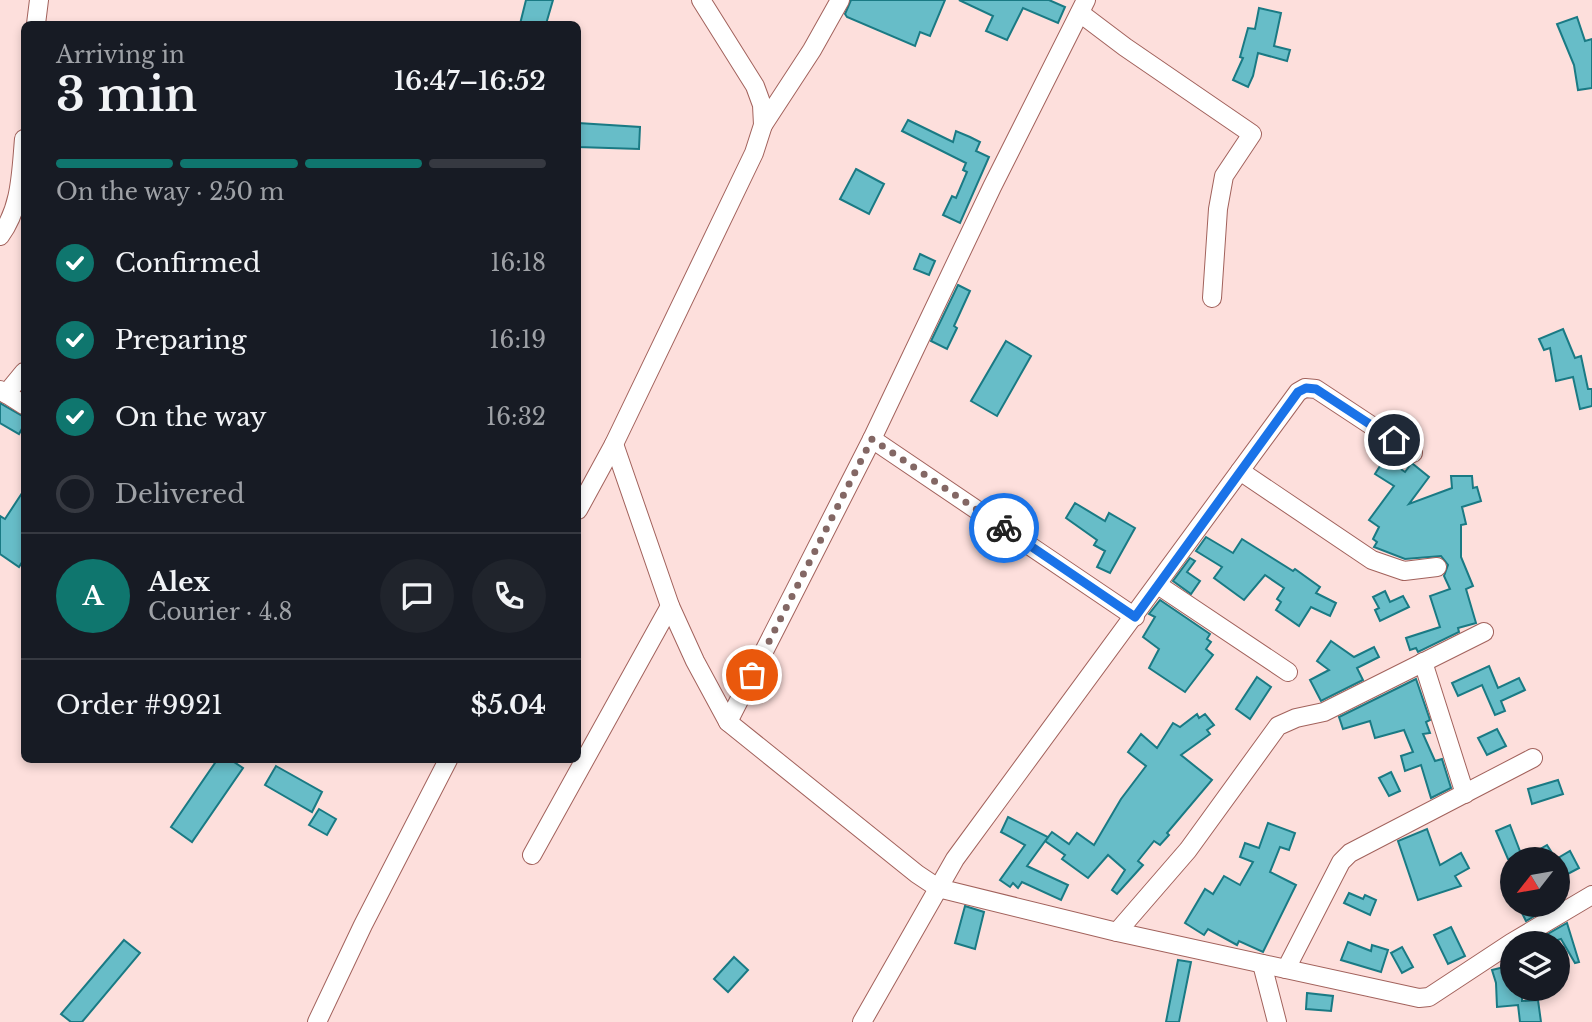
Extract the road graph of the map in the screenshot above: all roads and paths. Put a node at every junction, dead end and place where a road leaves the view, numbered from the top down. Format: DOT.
graph roads {
  1 [pos="39,0"];
  2 [pos="701,0"];
  3 [pos="840,0"];
  4 [pos="1083,6"];
  5 [pos="36,21"];
  6 [pos="763,125"];
  7 [pos="21,170"];
  8 [pos="0,236"];
  9 [pos="1212,298"];
  10 [pos="21,375"];
  11 [pos="3,392"];
  12 [pos="21,403"];
  13 [pos="872,439"];
  14 [pos="614,444"];
  15 [pos="1413,453"];
  16 [pos="1240,471"];
  17 [pos="581,504"];
  18 [pos="1437,568"];
  19 [pos="1158,585"];
  20 [pos="670,606"];
  21 [pos="1135,617"];
  22 [pos="1483,632"];
  23 [pos="1423,662"];
  24 [pos="1288,672"];
  25 [pos="728,722"];
  26 [pos="1533,758"];
  27 [pos="446,763"];
  28 [pos="1465,794"];
  29 [pos="532,855"];
  30 [pos="938,888"];
  31 [pos="1592,895"];
  32 [pos="1116,932"];
  33 [pos="1262,964"];
  34 [pos="1286,969"];
  35 [pos="317,1022"];
  36 [pos="862,1022"];
  37 [pos="1276,1022"];
  1 -- 5 [label="street"];
  2 -- 6 [label="street"];
  3 -- 6 [label="street"];
  4 -- 9 [label="street"];
  4 -- 13 [label="street"];
  6 -- 14 [label="street"];
  7 -- 8 [label="street"];
  10 -- 11 [label="street"];
  11 -- 12 [label="street"];
  13 -- 21 [label="street"];
  13 -- 25 [label="street"];
  14 -- 17 [label="street"];
  14 -- 20 [label="street"];
  15 -- 16 [label="street"];
  16 -- 18 [label="street"];
  16 -- 19 [label="street"];
  19 -- 21 [label="street"];
  19 -- 24 [label="street"];
  20 -- 25 [label="street"];
  20 -- 29 [label="street"];
  21 -- 30 [label="street"];
  22 -- 23 [label="street"];
  23 -- 28 [label="street"];
  23 -- 32 [label="street"];
  25 -- 30 [label="street"];
  26 -- 28 [label="street"];
  27 -- 35 [label="street"];
  28 -- 34 [label="street"];
  30 -- 32 [label="street"];
  30 -- 36 [label="street"];
  31 -- 34 [label="street"];
  32 -- 33 [label="street"];
  33 -- 34 [label="street"];
  33 -- 37 [label="street"];
}
